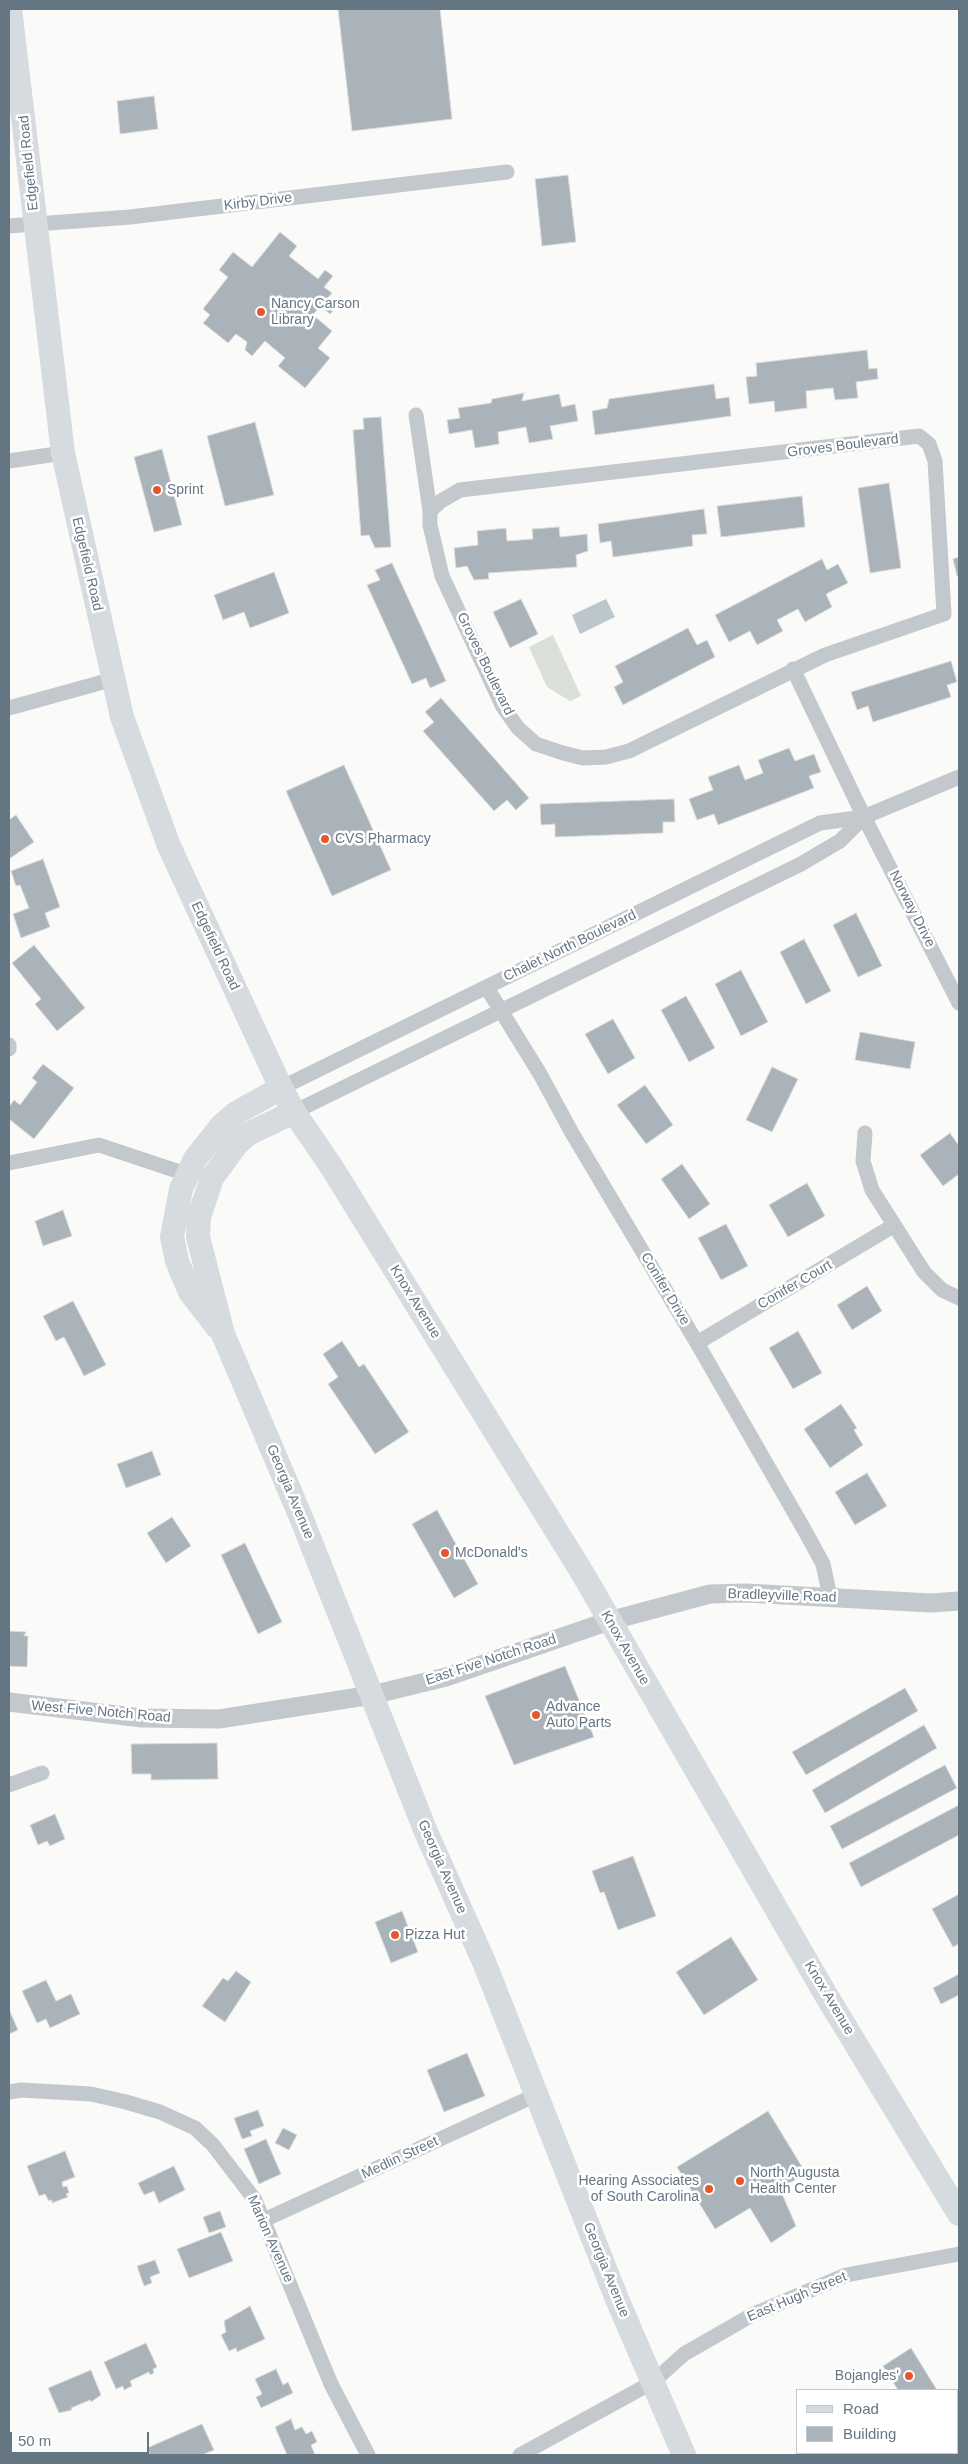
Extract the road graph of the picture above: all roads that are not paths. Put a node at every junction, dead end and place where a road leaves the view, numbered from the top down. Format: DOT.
graph roads {
  1 [pos="10,9"];
  2 [pos="13,64"];
  3 [pos="507,172"];
  4 [pos="35,224"];
  5 [pos="9,226"];
  6 [pos="416,415"];
  7 [pos="63,453"];
  8 [pos="9,461"];
  9 [pos="430,511"];
  10 [pos="793,669"];
  11 [pos="114,679"];
  12 [pos="9,708"];
  13 [pos="959,777"];
  14 [pos="864,817"];
  15 [pos="487,988"];
  16 [pos="959,1003"];
  17 [pos="503,1010"];
  18 [pos="281,1088"];
  19 [pos="294,1112"];
  20 [pos="865,1133"];
  21 [pos="9,1163"];
  22 [pos="186,1174"];
  23 [pos="893,1226"];
  24 [pos="959,1298"];
  25 [pos="223,1334"];
  26 [pos="697,1343"];
  27 [pos="830,1597"];
  28 [pos="959,1601"];
  29 [pos="609,1620"];
  30 [pos="372,1695"];
  31 [pos="9,1702"];
  32 [pos="42,1773"];
  33 [pos="9,1785"];
  34 [pos="9,2092"];
  35 [pos="536,2095"];
  36 [pos="959,2214"];
  37 [pos="264,2220"];
  38 [pos="959,2254"];
  39 [pos="652,2382"];
  40 [pos="368,2455"];
  41 [pos="520,2455"];
  42 [pos="684,2455"];
  1 -- 2 [label="main road, Edgefield Road"];
  2 -- 4 [label="main road, Edgefield Road"];
  3 -- 4 [label="street, Kirby Drive"];
  4 -- 5 [label="street, Kirby Drive"];
  4 -- 7 [label="main road, Edgefield Road"];
  6 -- 9 [label="street, Groves Boulevard"];
  7 -- 8 [label="street"];
  7 -- 11 [label="main road, Edgefield Road"];
  9 -- 10 [label="street, Groves Boulevard"];
  9 -- 10 [label="street, Groves Boulevard"];
  10 -- 14 [label="street"];
  11 -- 12 [label="street"];
  11 -- 18 [label="main road, Edgefield Road"];
  13 -- 14 [label="street, Chalet North Boulevard"];
  14 -- 15 [label="street, Chalet North Boulevard"];
  14 -- 16 [label="street, Norway Drive"];
  14 -- 17 [label="street, Chalet North Boulevard"];
  15 -- 17 [label="street, Conifer Drive"];
  15 -- 18 [label="street, Chalet North Boulevard"];
  17 -- 19 [label="street, Chalet North Boulevard"];
  17 -- 26 [label="street, Conifer Drive"];
  18 -- 19 [label="main road, Knox Avenue"];
  18 -- 22 [label="main road, Georgia Avenue"];
  19 -- 25 [label="main road, Georgia Avenue"];
  19 -- 29 [label="main road, Knox Avenue"];
  20 -- 23 [label="street"];
  21 -- 22 [label="street"];
  22 -- 25 [label="main road, Georgia Avenue"];
  23 -- 24 [label="street"];
  23 -- 26 [label="street, Conifer Court"];
  25 -- 30 [label="main road, Georgia Avenue"];
  26 -- 27 [label="street, Conifer Drive"];
  27 -- 28 [label="street, Bradleyville Road"];
  27 -- 29 [label="street, Bradleyville Road"];
  29 -- 30 [label="street, East Five Notch Road"];
  29 -- 36 [label="main road, Knox Avenue"];
  30 -- 31 [label="street, West Five Notch Road"];
  30 -- 35 [label="main road, Georgia Avenue"];
  32 -- 33 [label="street"];
  34 -- 37 [label="street, Marion Avenue"];
  35 -- 37 [label="street, Medlin Street"];
  35 -- 39 [label="main road, Georgia Avenue"];
  37 -- 40 [label="street, Marion Avenue"];
  38 -- 39 [label="street, East Hugh Street"];
  39 -- 41 [label="street, East Hugh Street"];
  39 -- 42 [label="main road, Georgia Avenue"];
}
